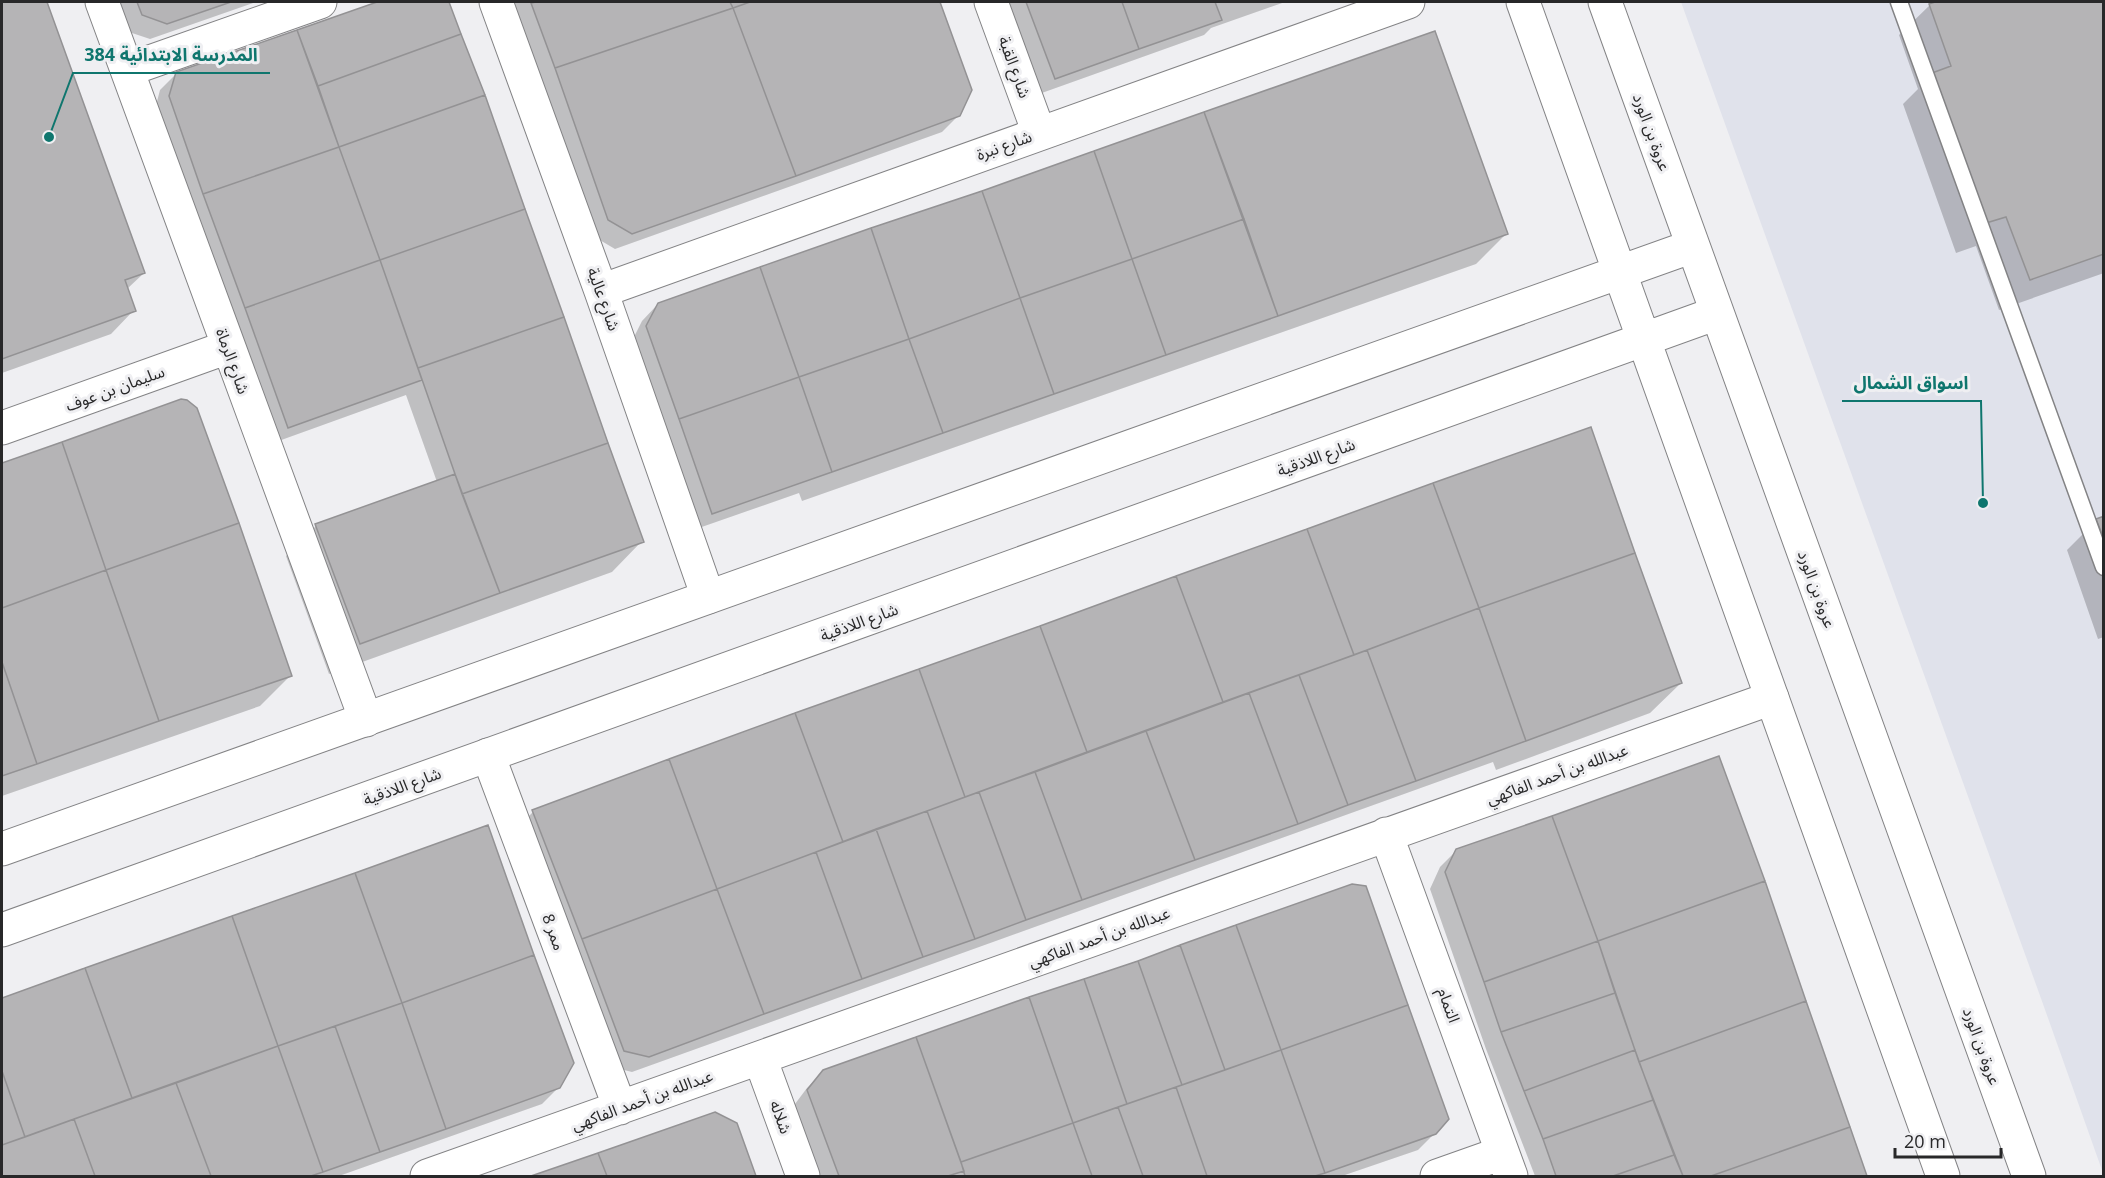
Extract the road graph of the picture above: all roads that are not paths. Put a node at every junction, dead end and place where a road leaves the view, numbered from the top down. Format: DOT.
graph roads {
  1 [pos="102,2"];
  2 [pos="320,2"];
  3 [pos="496,2"];
  4 [pos="991,2"];
  5 [pos="1407,2"];
  6 [pos="1523,2"];
  7 [pos="1605,2"];
  8 [pos="1899,2"];
  9 [pos="127,70"];
  10 [pos="1039,133"];
  11 [pos="1693,246"];
  12 [pos="1619,272"];
  13 [pos="601,291"];
  14 [pos="1717,313"];
  15 [pos="1644,339"];
  16 [pos="228,347"];
  17 [pos="2,428"];
  18 [pos="2103,567"];
  19 [pos="708,597"];
  20 [pos="1772,698"];
  21 [pos="366,720"];
  22 [pos="488,755"];
  23 [pos="1386,834"];
  24 [pos="2,849"];
  25 [pos="2,930"];
  26 [pos="760,1058"];
  27 [pos="620,1108"];
  28 [pos="1507,1165"];
  29 [pos="434,1175"];
  30 [pos="803,1176"];
  31 [pos="1437,1176"];
  32 [pos="1943,1176"];
  33 [pos="2029,1176"];
  1 -- 9 [label="street, شارع الرماة"];
  2 -- 9 [label="street"];
  3 -- 13 [label="street, شارع عالية"];
  4 -- 10 [label="street, شارع القبة"];
  5 -- 10 [label="street, شارع نبرة"];
  6 -- 12 [label="street"];
  7 -- 11 [label="street, عروة بن الورد"];
  8 -- 18 [label="lane"];
  9 -- 16 [label="street, شارع الرماة"];
  10 -- 13 [label="street, شارع نبرة"];
  11 -- 12 [label="street"];
  11 -- 14 [label="street, عروة بن الورد"];
  12 -- 15 [label="street"];
  12 -- 19 [label="street"];
  13 -- 19 [label="street, شارع عالية"];
  14 -- 15 [label="street, شارع اللاذقية"];
  14 -- 33 [label="street, عروة بن الورد"];
  15 -- 20 [label="street"];
  15 -- 22 [label="street, شارع اللاذقية"];
  16 -- 17 [label="street, سليمان بن عوف"];
  16 -- 21 [label="street, شارع الرماة"];
  19 -- 21 [label="street"];
  20 -- 23 [label="street, عبدالله بن أحمد الفاكهي"];
  20 -- 32 [label="street"];
  21 -- 24 [label="street"];
  22 -- 25 [label="street, شارع اللاذقية"];
  22 -- 27 [label="street, ممر 8"];
  23 -- 26 [label="street, عبدالله بن أحمد الفاكهي"];
  23 -- 28 [label="street, التمام"];
  26 -- 27 [label="street, عبدالله بن أحمد الفاكهي"];
  26 -- 30 [label="street, شلاله"];
  27 -- 29 [label="street, عبدالله بن أحمد الفاكهي"];
  28 -- 31 [label="street"];
}
